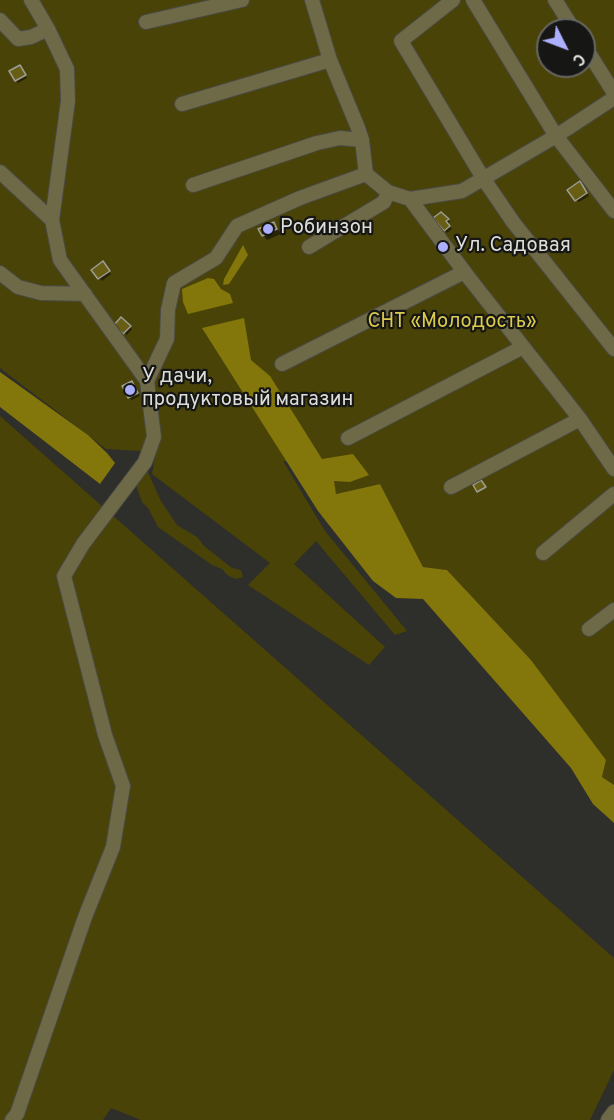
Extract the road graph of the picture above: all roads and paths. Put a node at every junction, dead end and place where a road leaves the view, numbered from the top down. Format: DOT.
graph roads {
  1 [pos="31,0"];
  2 [pos="242,0"];
  3 [pos="312,0"];
  4 [pos="453,0"];
  5 [pos="473,0"];
  6 [pos="555,0"];
  7 [pos="566,18"];
  8 [pos="0,20"];
  9 [pos="146,22"];
  10 [pos="48,28"];
  11 [pos="330,60"];
  12 [pos="596,64"];
  13 [pos="614,93"];
  14 [pos="614,98"];
  15 [pos="182,104"];
  16 [pos="556,136"];
  17 [pos="362,140"];
  18 [pos="0,172"];
  19 [pos="366,174"];
  20 [pos="483,178"];
  21 [pos="193,185"];
  22 [pos="388,192"];
  23 [pos="410,199"];
  24 [pos="614,211"];
  25 [pos="52,219"];
  26 [pos="309,248"];
  27 [pos="464,272"];
  28 [pos="0,273"];
  29 [pos="85,294"];
  30 [pos="523,347"];
  31 [pos="614,349"];
  32 [pos="282,363"];
  33 [pos="147,381"];
  34 [pos="580,419"];
  35 [pos="348,438"];
  36 [pos="614,469"];
  37 [pos="451,487"];
  38 [pos="614,494"];
  39 [pos="543,553"];
  40 [pos="614,610"];
  41 [pos="589,629"];
  42 [pos="614,1112"];
  43 [pos="15,1118"];
  44 [pos="608,1120"];
  1 -- 10 [label="street"];
  2 -- 9 [label="street"];
  3 -- 11 [label="street"];
  4 -- 20 [label="street"];
  5 -- 16 [label="street"];
  6 -- 7 [label="street"];
  8 -- 10 [label="street"];
  10 -- 25 [label="street"];
  11 -- 15 [label="street"];
  11 -- 17 [label="street"];
  12 -- 13 [label="street"];
  14 -- 16 [label="street"];
  16 -- 20 [label="street"];
  16 -- 24 [label="street"];
  17 -- 19 [label="street"];
  17 -- 21 [label="street"];
  18 -- 25 [label="street"];
  19 -- 22 [label="street"];
  19 -- 33 [label="street"];
  20 -- 23 [label="street"];
  20 -- 31 [label="street"];
  22 -- 23 [label="street"];
  22 -- 26 [label="street"];
  23 -- 27 [label="street"];
  25 -- 29 [label="street"];
  27 -- 30 [label="street"];
  27 -- 32 [label="street"];
  28 -- 29 [label="street"];
  29 -- 33 [label="street"];
  30 -- 34 [label="street"];
  30 -- 35 [label="street"];
  33 -- 43 [label="street"];
  34 -- 36 [label="street"];
  34 -- 37 [label="street"];
  38 -- 39 [label="street"];
  40 -- 41 [label="street"];
  42 -- 44 [label="street"];
}
